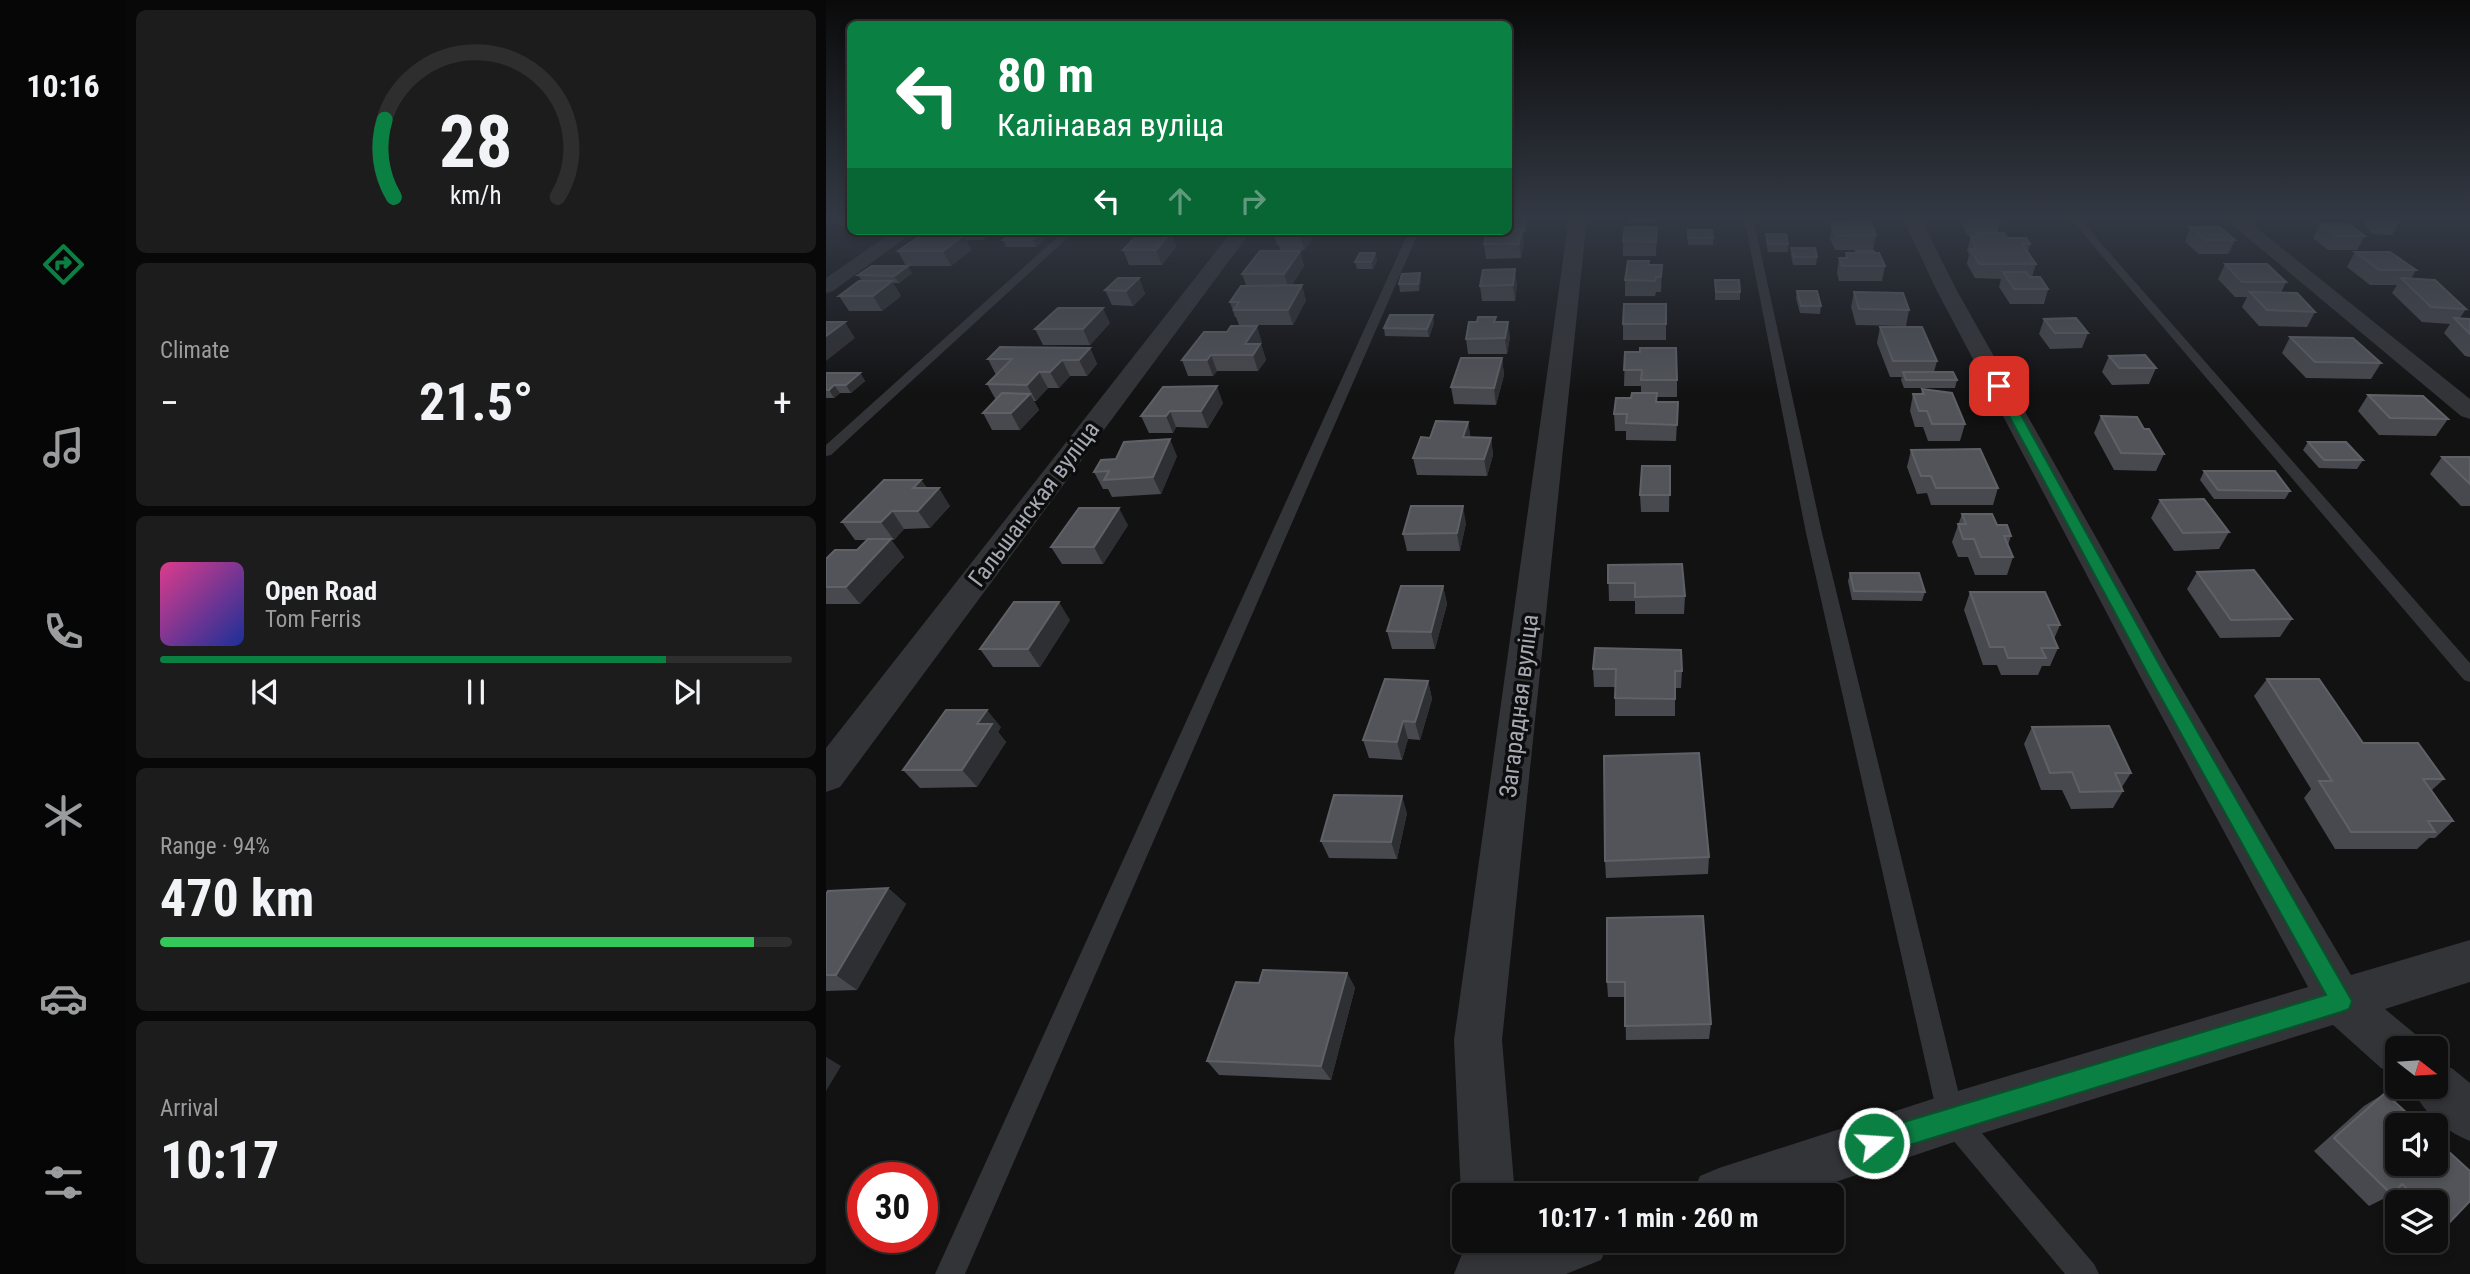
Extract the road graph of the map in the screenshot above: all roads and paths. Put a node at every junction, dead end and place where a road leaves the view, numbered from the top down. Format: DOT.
graph roads {
  1 [pos="841,276"];
  2 [pos="1020,276"];
  3 [pos="1207,276"];
  4 [pos="1394,276"];
  5 [pos="1571,276"];
  6 [pos="1760,276"];
  7 [pos="1941,276"];
  8 [pos="2125,276"];
  9 [pos="2305,276"];
  10 [pos="826,287"];
  11 [pos="2470,411"];
  12 [pos="826,452"];
  13 [pos="2470,675"];
  14 [pos="826,776"];
  15 [pos="2470,961"];
  16 [pos="2341,1001"];
  17 [pos="2385,1040"];
  18 [pos="2448,1097"];
  19 [pos="2470,1116"];
  20 [pos="1951,1118"];
  21 [pos="1487,1183"];
  22 [pos="1755,1183"];
  23 [pos="1536,1253"];
  24 [pos="1491,1265"];
  25 [pos="950,1274"];
  26 [pos="2084,1274"];
  1 -- 10 [label="street"];
  2 -- 12 [label="lane"];
  3 -- 14 [label="street, Гальшанская вуліца"];
  4 -- 25 [label="lane"];
  5 -- 21 [label="street, Загарадная вуліца"];
  6 -- 20 [label="lane"];
  7 -- 16 [label="street"];
  8 -- 13 [label="lane"];
  9 -- 11 [label="street"];
  15 -- 16 [label="street"];
  16 -- 17 [label="street"];
  16 -- 20 [label="street"];
  18 -- 19 [label="street"];
  20 -- 22 [label="street"];
  20 -- 26 [label="lane"];
  23 -- 24 [label="street"];
}
